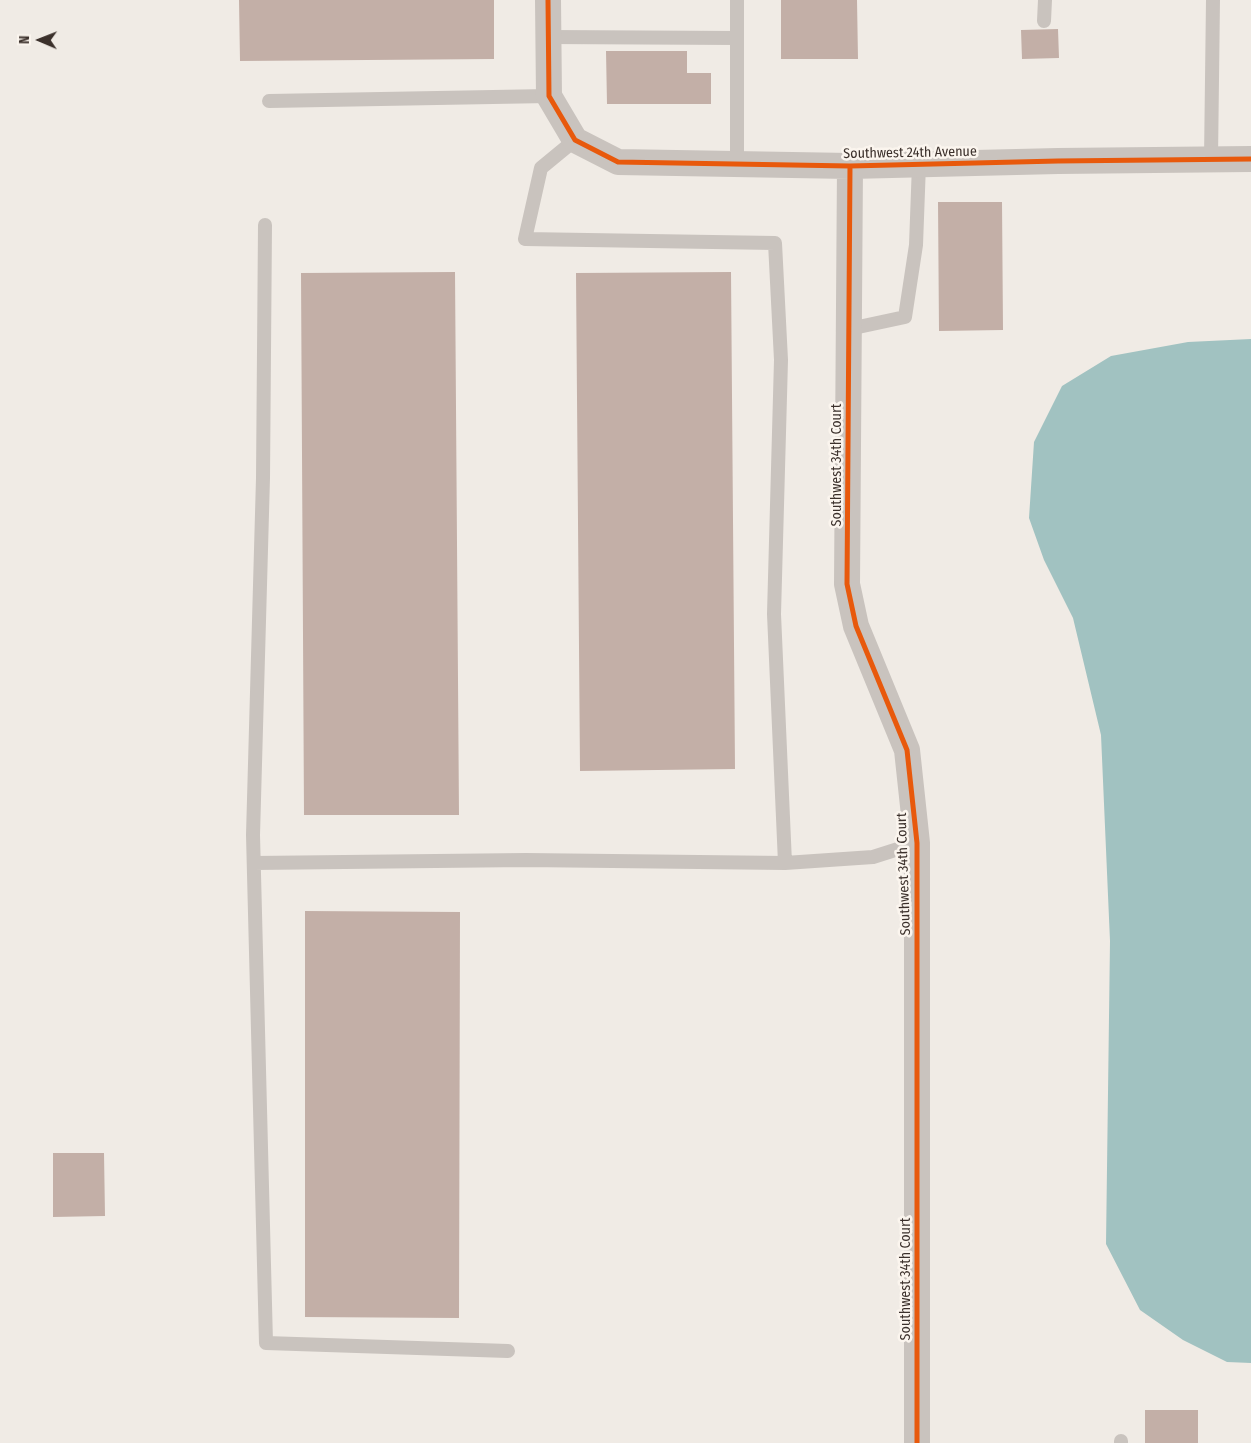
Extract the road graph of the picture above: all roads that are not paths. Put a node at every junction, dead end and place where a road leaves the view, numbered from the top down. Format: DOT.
graph roads {
  1 [pos="548,0"];
  2 [pos="736,0"];
  3 [pos="1045,0"];
  4 [pos="1213,0"];
  5 [pos="1044,21"];
  6 [pos="548,37"];
  7 [pos="737,38"];
  8 [pos="549,96"];
  9 [pos="269,101"];
  10 [pos="575,140"];
  11 [pos="1211,159"];
  12 [pos="1251,159"];
  13 [pos="737,164"];
  14 [pos="919,164"];
  15 [pos="850,166"];
  16 [pos="264,225"];
  17 [pos="849,329"];
  18 [pos="917,843"];
  19 [pos="254,863"];
  20 [pos="785,863"];
  21 [pos="508,1351"];
  22 [pos="917,1443"];
  1 -- 6 [label="street"];
  2 -- 7 [label="lane"];
  3 -- 5 [label="lane"];
  4 -- 11 [label="lane"];
  6 -- 7 [label="lane"];
  6 -- 8 [label="street"];
  7 -- 13 [label="lane"];
  8 -- 9 [label="lane"];
  8 -- 10 [label="street"];
  10 -- 13 [label="street, Southwest 24th Avenue"];
  10 -- 20 [label="lane"];
  11 -- 12 [label="street, Southwest 24th Avenue"];
  11 -- 14 [label="street, Southwest 24th Avenue"];
  13 -- 15 [label="street, Southwest 24th Avenue"];
  14 -- 15 [label="street, Southwest 24th Avenue"];
  14 -- 17 [label="lane"];
  15 -- 17 [label="street, Southwest 34th Court"];
  16 -- 19 [label="lane"];
  17 -- 18 [label="street, Southwest 34th Court"];
  18 -- 20 [label="lane"];
  18 -- 22 [label="street, Southwest 34th Court"];
  19 -- 20 [label="lane"];
  19 -- 21 [label="lane"];
}
